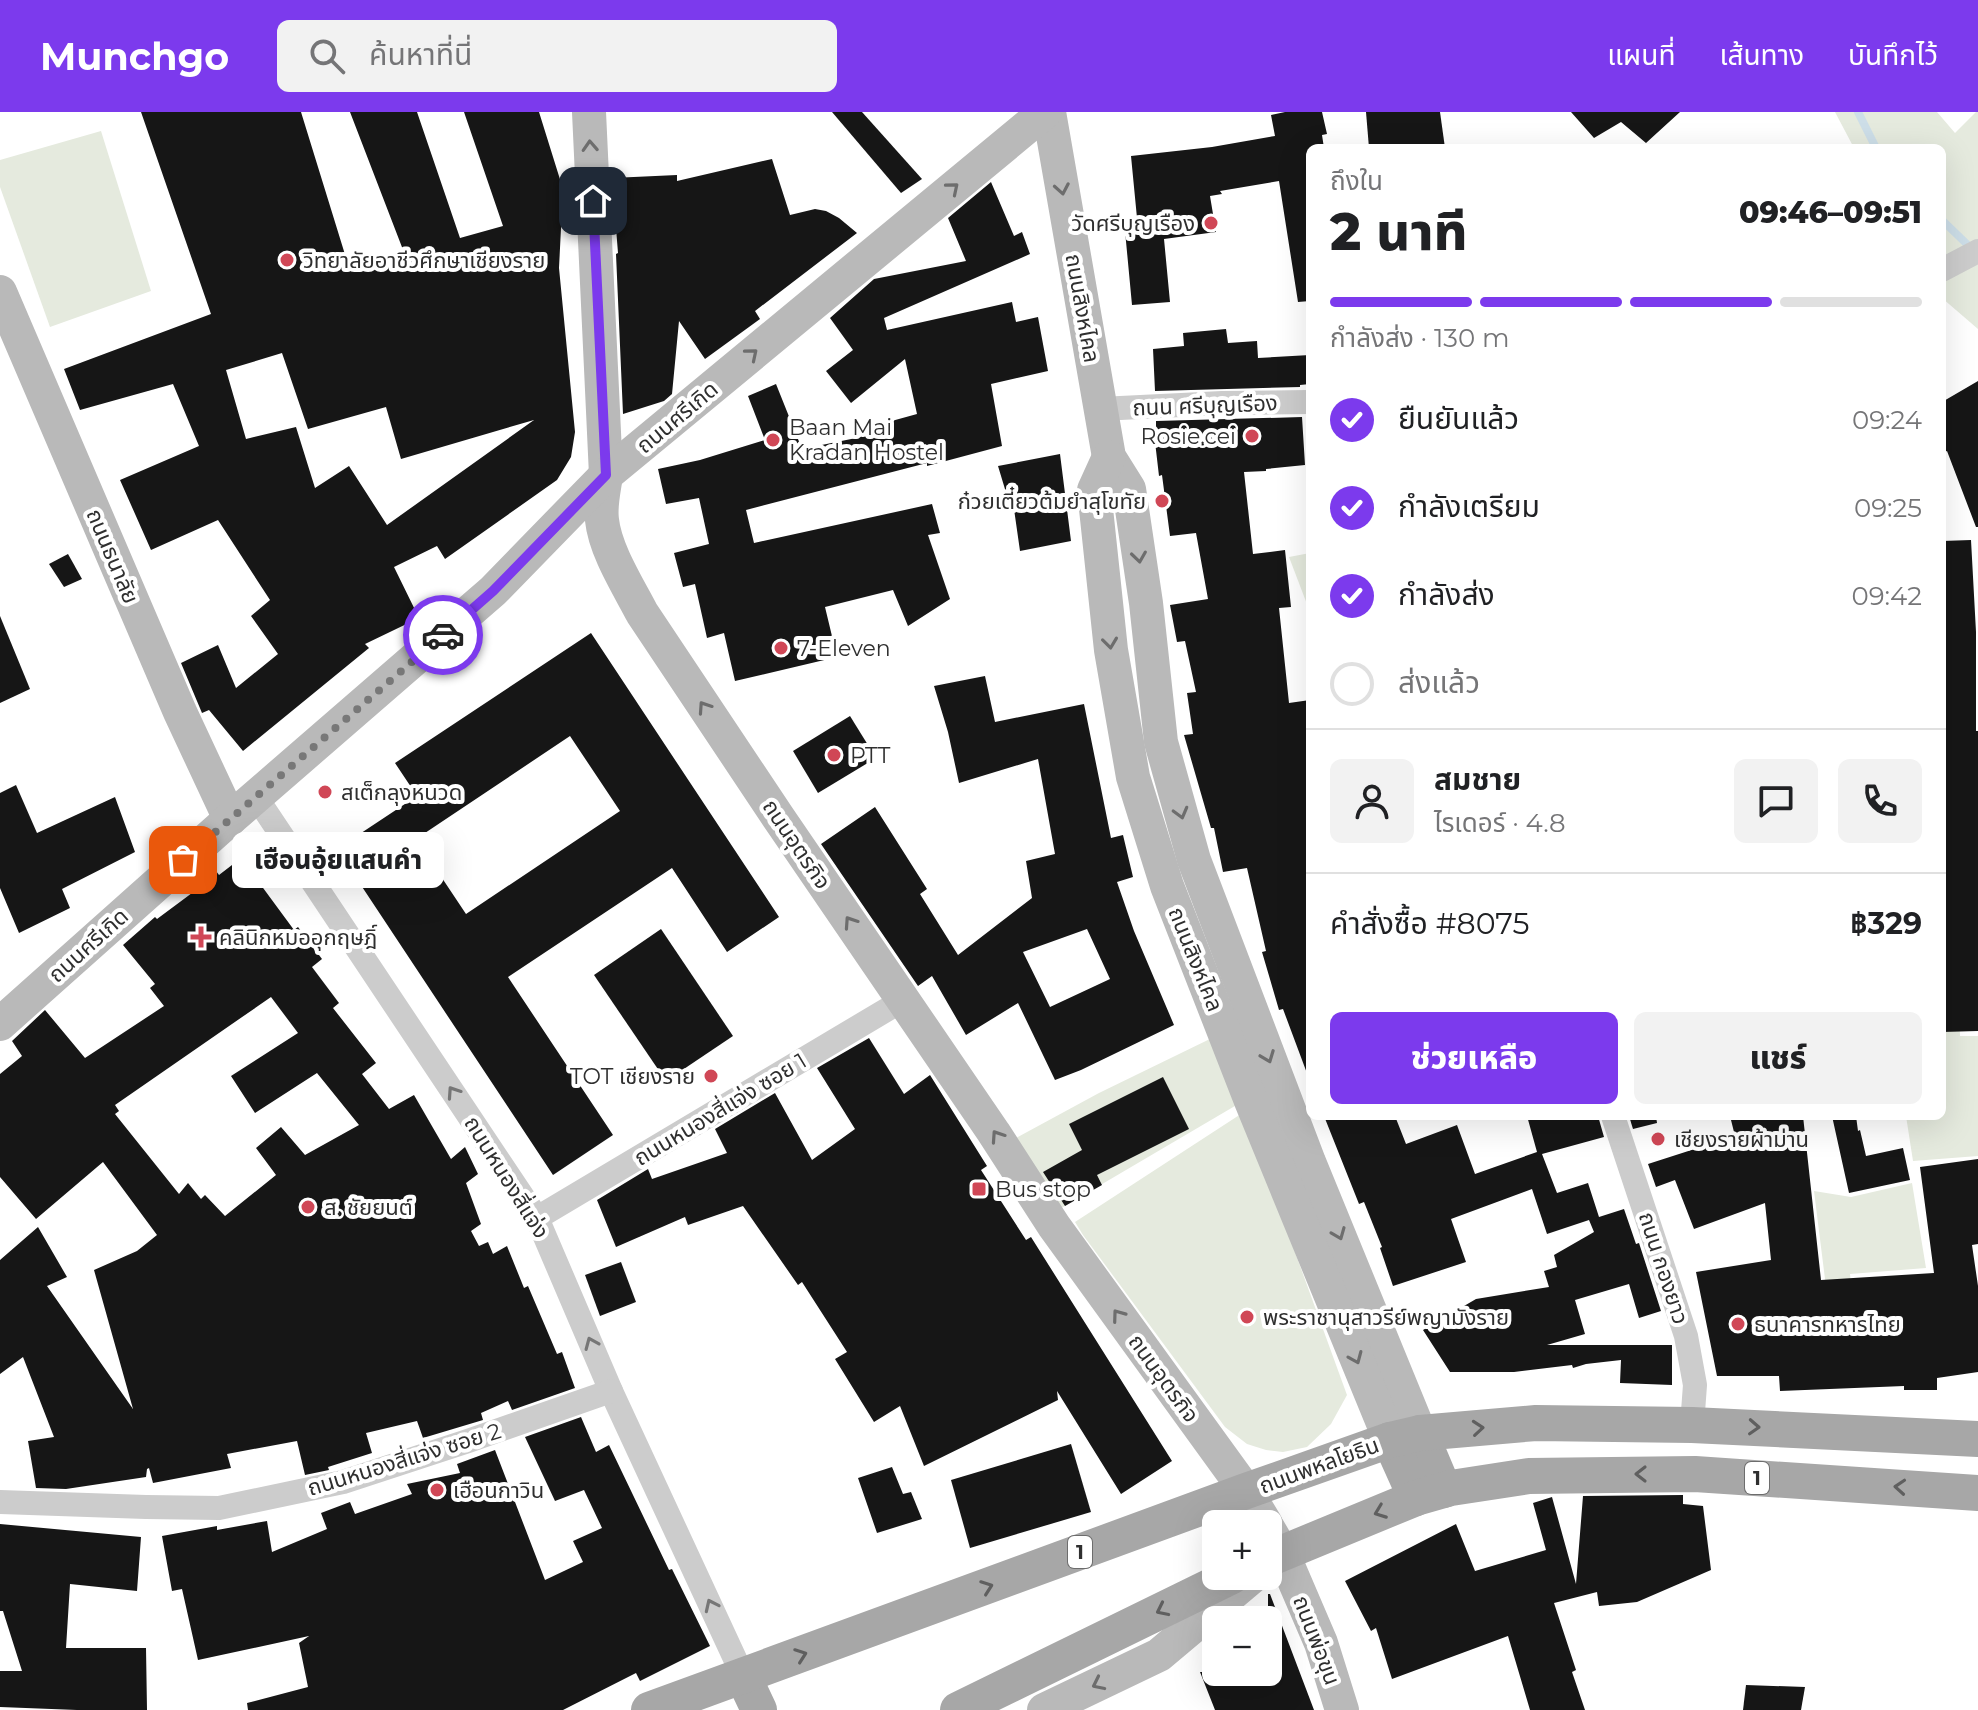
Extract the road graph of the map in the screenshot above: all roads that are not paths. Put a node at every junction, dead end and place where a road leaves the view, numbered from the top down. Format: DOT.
graph roads {
  1 [pos="589,112"];
  2 [pos="1047,112"];
  3 [pos="1978,251"];
  4 [pos="1946,268"];
  5 [pos="0,292"];
  6 [pos="1306,402"];
  7 [pos="1100,409"];
  8 [pos="606,475"];
  9 [pos="256,797"];
  10 [pos="230,819"];
  11 [pos="903,1000"];
  12 [pos="0,1024"];
  13 [pos="1614,1120"];
  14 [pos="537,1218"];
  15 [pos="611,1391"];
  16 [pos="1692,1425"];
  17 [pos="1405,1436"];
  18 [pos="1978,1439"];
  19 [pos="1246,1491"];
  20 [pos="1978,1493"];
  21 [pos="1430,1494"];
  22 [pos="0,1502"];
  23 [pos="1254,1510"];
  24 [pos="1282,1541"];
  25 [pos="1282,1568"];
  26 [pos="1203,1590"];
  27 [pos="1236,1590"];
  28 [pos="743,1676"];
  29 [pos="649,1710"];
  30 [pos="759,1710"];
  31 [pos="958,1710"];
  32 [pos="1044,1710"];
  33 [pos="1342,1710"];
  8 -- 1 [label="main road, ถนนอุตรกิจ, one-way"];
  2 -- 7 [label="main road, ถนนสิงหไคล, one-way"];
  8 -- 2 [label="main road, ถนนศรีเกิด, one-way"];
  3 -- 4 [label="street"];
  5 -- 10 [label="main road, ถนนธนาลัย"];
  6 -- 7 [label="street, ถนน ศรีบุญเรือง"];
  7 -- 17 [label="main road, ถนนสิงหไคล, one-way"];
  8 -- 9 [label="main road, ถนนศรีเกิด"];
  11 -- 8 [label="main road, ถนนอุตรกิจ, one-way"];
  9 -- 10 [label="main road, ถนนศรีเกิด"];
  14 -- 9 [label="street, ถนนหนองสี่แจ่ง, one-way"];
  10 -- 12 [label="main road, ถนนศรีเกิด"];
  11 -- 14 [label="street, ถนนหนองสี่แจ่ง ซอย 1"];
  19 -- 11 [label="main road, ถนนอุตรกิจ, one-way"];
  13 -- 16 [label="street, ถนน กองยาว"];
  15 -- 14 [label="street, ถนนหนองสี่แจ่ง, one-way"];
  15 -- 22 [label="street, ถนนหนองสี่แจ่ง ซอย 2"];
  28 -- 15 [label="street, ถนนหนองสี่แจ่ง, one-way"];
  17 -- 16 [label="main road, ถนนพหลโยธิน / 1, one-way"];
  16 -- 18 [label="main road, ถนนพหลโยธิน / 1, one-way"];
  17 -- 19 [label="main road, ถนนพหลโยธิน / 1"];
  17 -- 21 [label="main road"];
  19 -- 23 [label="main road, ถนนพ่อขุน"];
  28 -- 19 [label="main road, ถนนพหลโยธิน / 1, one-way"];
  20 -- 21 [label="main road, 1, one-way"];
  21 -- 24 [label="main road, 1, one-way"];
  25 -- 33 [label="main road, ถนนพ่อขุน"];
  26 -- 31 [label="main road, one-way"];
  27 -- 32 [label="main road, one-way"];
  28 -- 29 [label="main road, ถนนพหลโยธิน / 1"];
  28 -- 30 [label="main road"];
}
